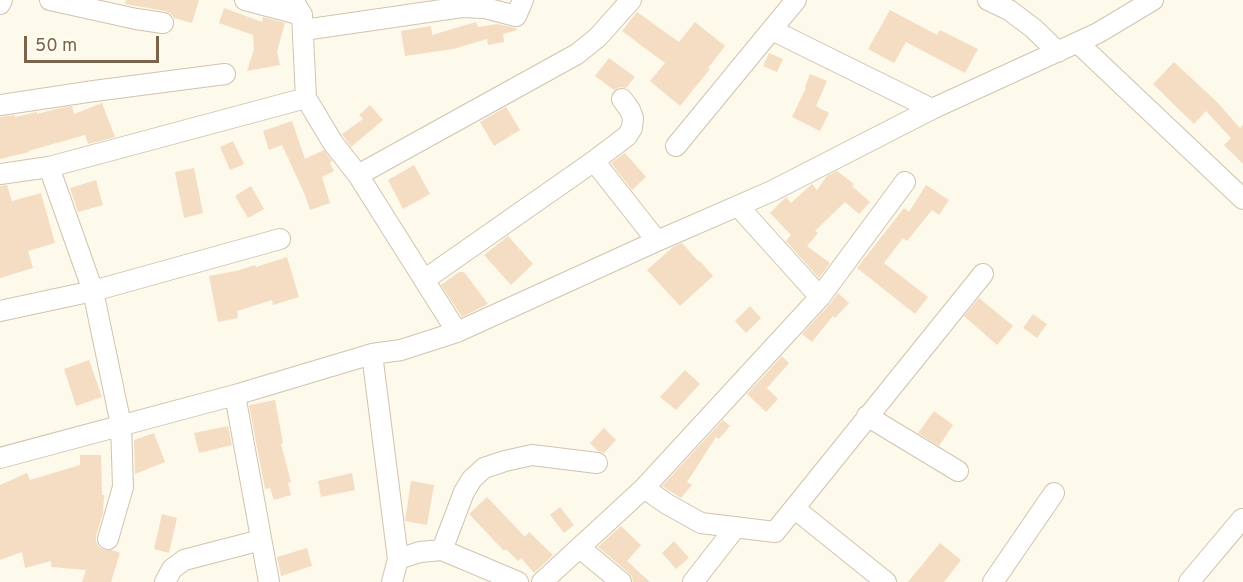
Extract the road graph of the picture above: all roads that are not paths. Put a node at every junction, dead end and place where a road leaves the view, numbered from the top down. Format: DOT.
graph roads {
  1 [pos="50,0"];
  2 [pos="245,0"];
  3 [pos="523,0"];
  4 [pos="631,0"];
  5 [pos="796,0"];
  6 [pos="988,0"];
  7 [pos="1153,0"];
  8 [pos="300,15"];
  9 [pos="163,23"];
  10 [pos="771,30"];
  11 [pos="1077,43"];
  12 [pos="1058,52"];
  13 [pos="225,74"];
  14 [pos="306,98"];
  15 [pos="622,99"];
  16 [pos="0,105"];
  17 [pos="932,109"];
  18 [pos="676,146"];
  19 [pos="594,161"];
  20 [pos="49,167"];
  21 [pos="0,174"];
  22 [pos="358,175"];
  23 [pos="905,182"];
  24 [pos="1243,199"];
  25 [pos="738,206"];
  26 [pos="280,239"];
  27 [pos="657,241"];
  28 [pos="983,274"];
  29 [pos="424,280"];
  30 [pos="93,291"];
  31 [pos="820,297"];
  32 [pos="0,310"];
  33 [pos="457,332"];
  34 [pos="372,354"];
  35 [pos="235,395"];
  36 [pos="867,416"];
  37 [pos="121,425"];
  38 [pos="0,458"];
  39 [pos="597,463"];
  40 [pos="957,471"];
  41 [pos="644,488"];
  42 [pos="1054,493"];
  43 [pos="794,507"];
  44 [pos="1242,519"];
  45 [pos="736,527"];
  46 [pos="108,539"];
  47 [pos="261,540"];
  48 [pos="580,548"];
  49 [pos="442,550"];
  50 [pos="398,559"];
  51 [pos="165,582"];
  52 [pos="269,582"];
  53 [pos="392,582"];
  54 [pos="518,582"];
  55 [pos="542,582"];
  56 [pos="621,582"];
  57 [pos="693,582"];
  58 [pos="886,582"];
  59 [pos="993,582"];
  60 [pos="1189,582"];
  1 -- 9 [label="street"];
  2 -- 8 [label="street"];
  3 -- 8 [label="street"];
  4 -- 22 [label="street"];
  5 -- 10 [label="street"];
  6 -- 12 [label="street"];
  7 -- 11 [label="street"];
  8 -- 14 [label="street"];
  10 -- 17 [label="street"];
  10 -- 18 [label="street"];
  11 -- 12 [label="street"];
  11 -- 24 [label="street"];
  12 -- 17 [label="street"];
  13 -- 16 [label="street"];
  14 -- 20 [label="street"];
  14 -- 22 [label="street"];
  15 -- 19 [label="street"];
  17 -- 25 [label="street"];
  19 -- 27 [label="street"];
  19 -- 29 [label="street"];
  20 -- 21 [label="street"];
  20 -- 30 [label="street"];
  22 -- 29 [label="street"];
  23 -- 31 [label="street"];
  25 -- 27 [label="street"];
  25 -- 31 [label="street"];
  26 -- 30 [label="street"];
  27 -- 33 [label="street"];
  28 -- 36 [label="street"];
  29 -- 33 [label="street"];
  30 -- 32 [label="street"];
  30 -- 37 [label="street"];
  31 -- 41 [label="street"];
  33 -- 34 [label="street"];
  34 -- 35 [label="street"];
  34 -- 50 [label="street"];
  35 -- 37 [label="street"];
  35 -- 47 [label="street"];
  36 -- 40 [label="street"];
  36 -- 43 [label="street"];
  37 -- 38 [label="street"];
  37 -- 46 [label="street"];
  39 -- 49 [label="street"];
  41 -- 45 [label="street"];
  41 -- 48 [label="street"];
  42 -- 59 [label="street"];
  43 -- 45 [label="street"];
  43 -- 58 [label="street"];
  44 -- 60 [label="street"];
  45 -- 57 [label="street"];
  47 -- 51 [label="street"];
  47 -- 52 [label="street"];
  48 -- 55 [label="street"];
  48 -- 56 [label="street"];
  49 -- 50 [label="street"];
  49 -- 54 [label="street"];
  50 -- 53 [label="street"];
}
